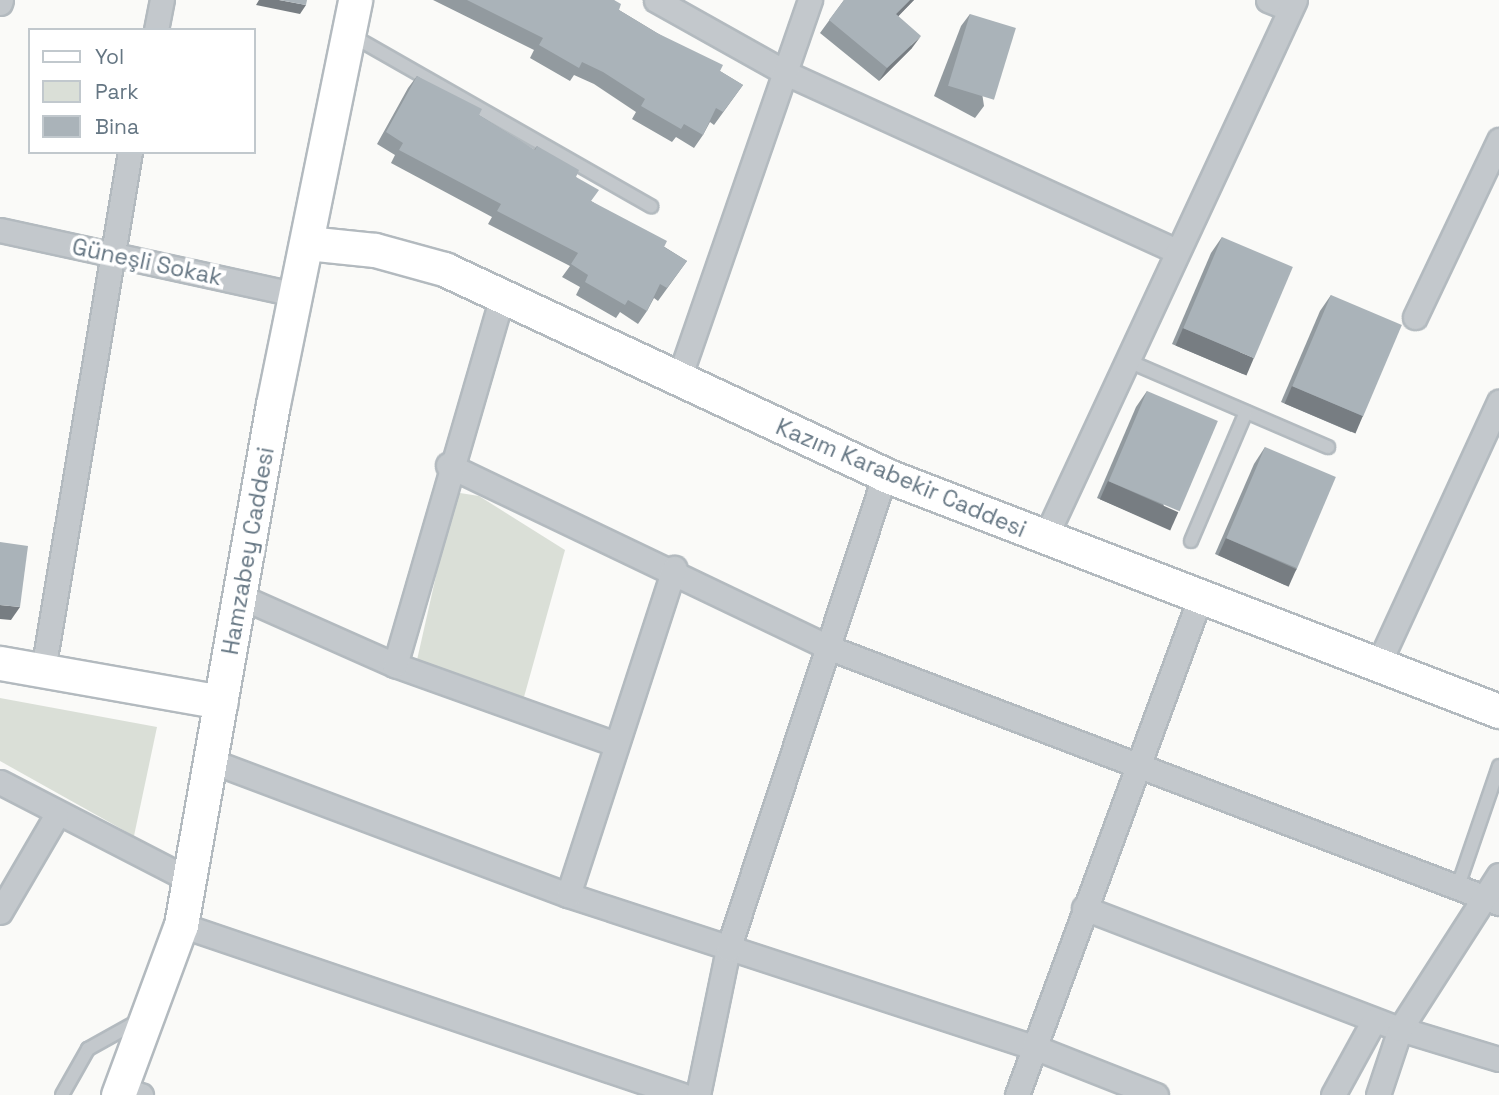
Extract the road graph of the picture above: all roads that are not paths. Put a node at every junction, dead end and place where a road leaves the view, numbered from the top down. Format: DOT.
graph roads {
  1 [pos="162,0"];
  2 [pos="355,0"];
  3 [pos="656,0"];
  4 [pos="810,0"];
  5 [pos="1268,0"];
  6 [pos="1292,4"];
  7 [pos="156,28"];
  8 [pos="348,34"];
  9 [pos="786,73"];
  10 [pos="1499,140"];
  11 [pos="130,154"];
  12 [pos="651,206"];
  13 [pos="0,230"];
  14 [pos="307,243"];
  15 [pos="1176,251"];
  16 [pos="109,254"];
  17 [pos="294,294"];
  18 [pos="502,296"];
  19 [pos="1415,317"];
  20 [pos="1126,360"];
  21 [pos="678,381"];
  22 [pos="1499,402"];
  23 [pos="1247,412"];
  24 [pos="1328,447"];
  25 [pos="447,466"];
  26 [pos="885,475"];
  27 [pos="1045,538"];
  28 [pos="1191,541"];
  29 [pos="674,568"];
  30 [pos="240,596"];
  31 [pos="1200,598"];
  32 [pos="830,648"];
  33 [pos="0,663"];
  34 [pos="395,665"];
  35 [pos="1377,667"];
  36 [pos="43,670"];
  37 [pos="221,702"];
  38 [pos="1498,707"];
  39 [pos="617,744"];
  40 [pos="211,761"];
  41 [pos="1139,765"];
  42 [pos="1499,766"];
  43 [pos="0,782"];
  44 [pos="56,816"];
  45 [pos="1499,875"];
  46 [pos="190,880"];
  47 [pos="1457,889"];
  48 [pos="568,895"];
  49 [pos="1491,901"];
  50 [pos="1084,908"];
  51 [pos="0,912"];
  52 [pos="181,925"];
  53 [pos="729,949"];
  54 [pos="146,1018"];
  55 [pos="1374,1020"];
  56 [pos="1400,1029"];
  57 [pos="1034,1047"];
  58 [pos="1499,1059"];
  59 [pos="127,1093"];
  60 [pos="62,1095"];
  61 [pos="682,1095"];
  62 [pos="698,1095"];
  63 [pos="1017,1095"];
  64 [pos="1156,1095"];
  65 [pos="1333,1095"];
  66 [pos="1378,1095"];
  1 -- 7 [label="street"];
  2 -- 8 [label="street, Hamzabey Caddesi"];
  3 -- 9 [label="street"];
  4 -- 9 [label="street"];
  5 -- 6 [label="street"];
  6 -- 15 [label="street"];
  8 -- 12 [label="lane"];
  8 -- 14 [label="street, Hamzabey Caddesi"];
  9 -- 15 [label="street"];
  9 -- 21 [label="street"];
  10 -- 19 [label="street"];
  11 -- 16 [label="street"];
  13 -- 16 [label="street, Güneşli Sokak"];
  14 -- 17 [label="street, Hamzabey Caddesi"];
  14 -- 18 [label="street, Kazım Karabekir Caddesi"];
  15 -- 20 [label="street"];
  16 -- 17 [label="street, Güneşli Sokak"];
  16 -- 36 [label="street"];
  17 -- 30 [label="street, Hamzabey Caddesi"];
  18 -- 21 [label="street, Kazım Karabekir Caddesi"];
  18 -- 25 [label="street"];
  20 -- 23 [label="lane"];
  20 -- 27 [label="street"];
  21 -- 26 [label="street, Kazım Karabekir Caddesi"];
  22 -- 35 [label="street"];
  23 -- 24 [label="lane"];
  23 -- 28 [label="lane"];
  25 -- 29 [label="street"];
  25 -- 34 [label="street"];
  26 -- 27 [label="street, Kazım Karabekir Caddesi"];
  26 -- 32 [label="street"];
  27 -- 31 [label="street, Kazım Karabekir Caddesi"];
  29 -- 32 [label="street"];
  29 -- 39 [label="street"];
  30 -- 34 [label="street"];
  30 -- 37 [label="street, Hamzabey Caddesi"];
  31 -- 35 [label="street, Kazım Karabekir Caddesi"];
  31 -- 41 [label="street"];
  32 -- 41 [label="street"];
  32 -- 53 [label="street"];
  33 -- 36 [label="street"];
  34 -- 39 [label="street"];
  35 -- 38 [label="street, Kazım Karabekir Caddesi"];
  36 -- 37 [label="street"];
  37 -- 40 [label="street, Hamzabey Caddesi"];
  39 -- 48 [label="street"];
  40 -- 46 [label="street, Hamzabey Caddesi"];
  40 -- 48 [label="street"];
  41 -- 47 [label="street"];
  41 -- 50 [label="street"];
  42 -- 47 [label="lane"];
  43 -- 44 [label="street"];
  44 -- 46 [label="street"];
  44 -- 51 [label="street"];
  45 -- 49 [label="street"];
  46 -- 52 [label="street, Hamzabey Caddesi"];
  47 -- 49 [label="street"];
  48 -- 53 [label="street"];
  49 -- 56 [label="street"];
  50 -- 55 [label="street"];
  50 -- 57 [label="street"];
  52 -- 54 [label="street, Hamzabey Caddesi"];
  52 -- 61 [label="street"];
  53 -- 57 [label="street"];
  53 -- 62 [label="street"];
  54 -- 59 [label="street, Hamzabey Caddesi"];
  54 -- 60 [label="lane"];
  55 -- 56 [label="street"];
  55 -- 65 [label="street"];
  56 -- 58 [label="street"];
  56 -- 66 [label="street"];
  57 -- 63 [label="street"];
  57 -- 64 [label="street"];
}
